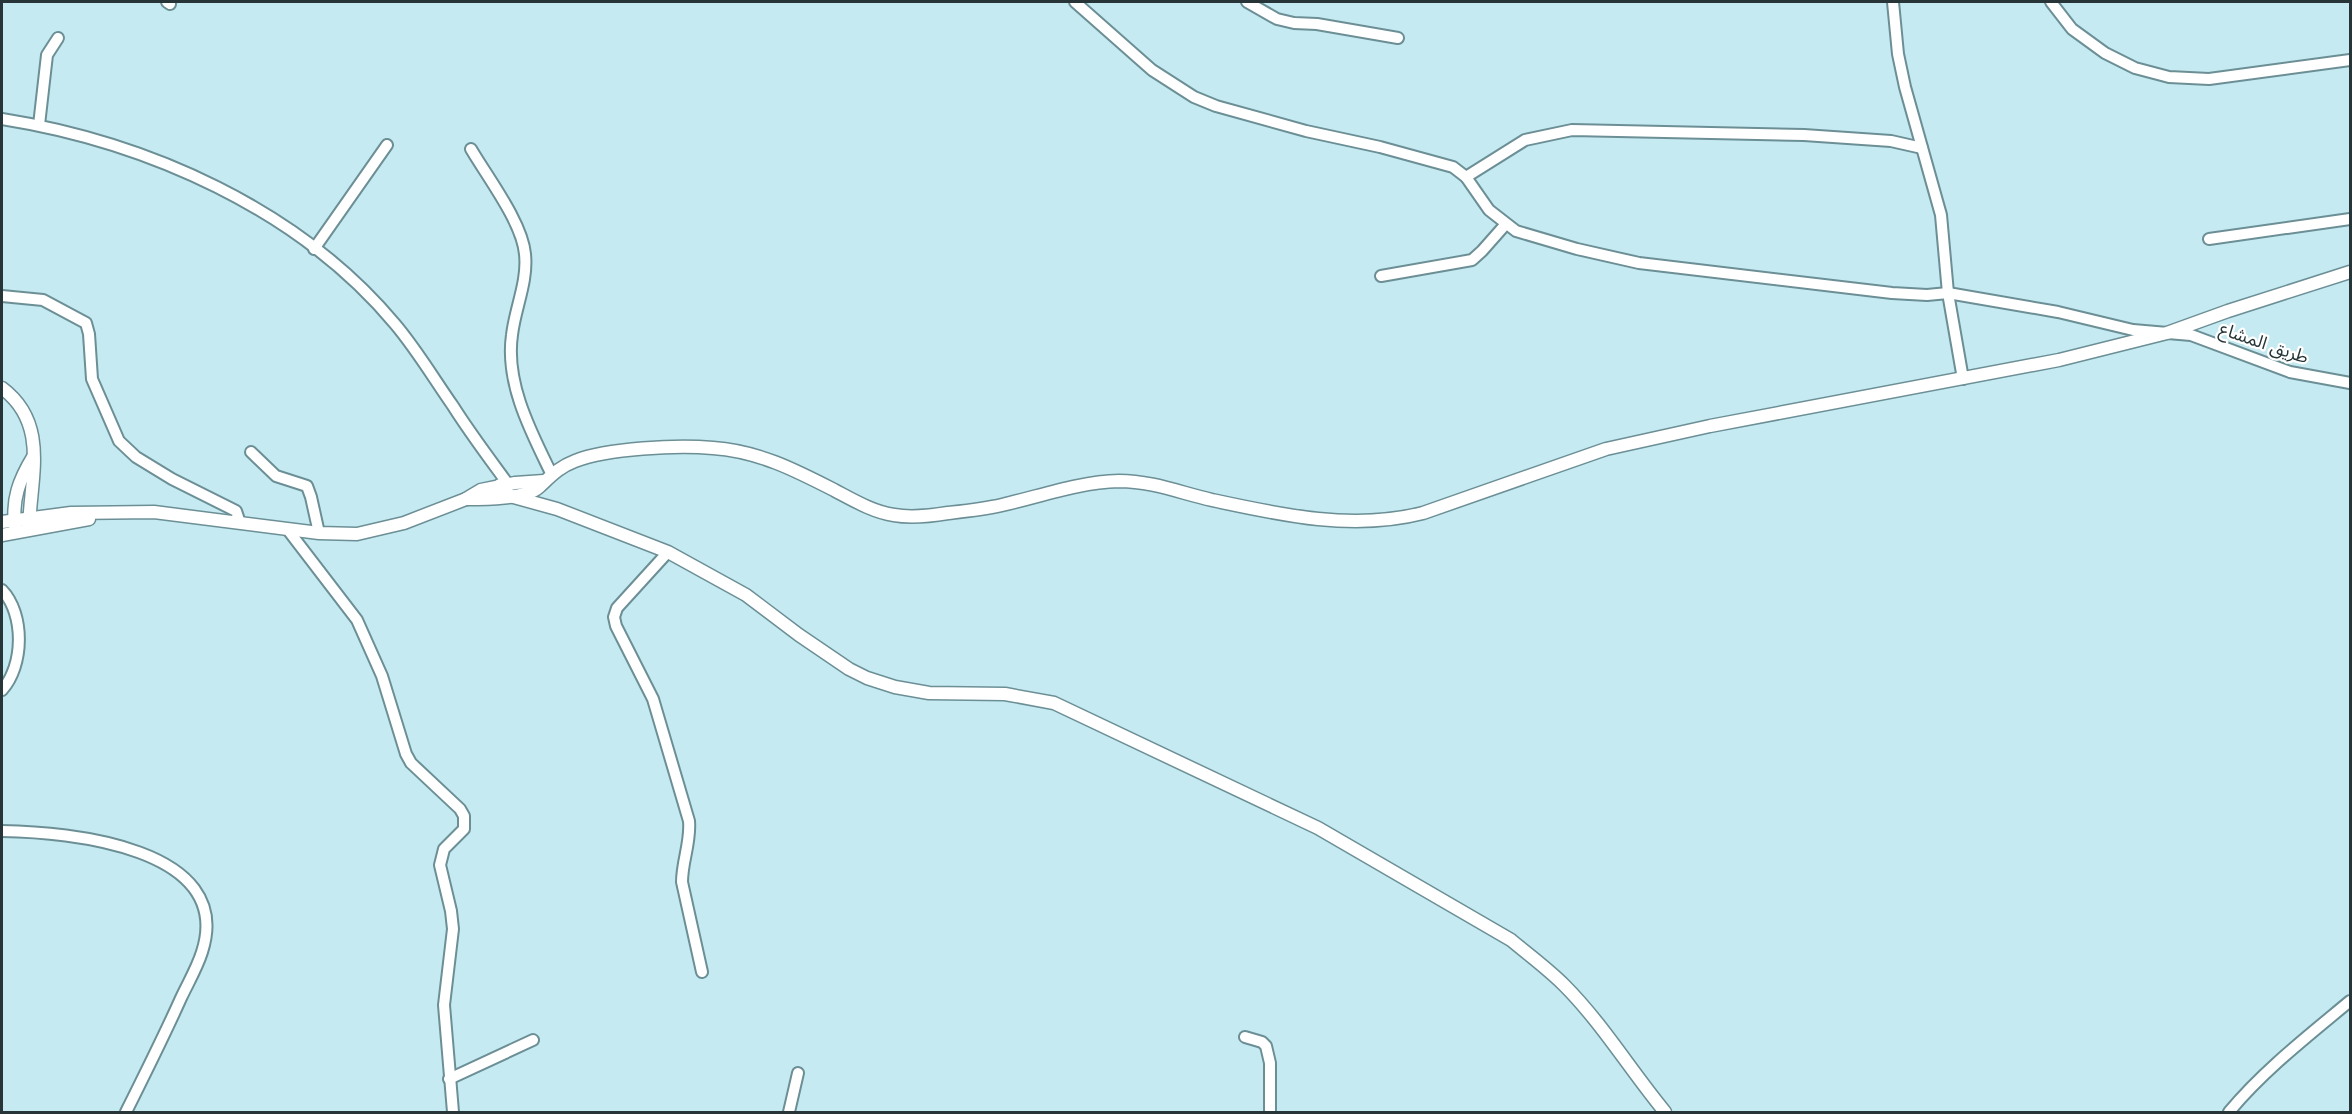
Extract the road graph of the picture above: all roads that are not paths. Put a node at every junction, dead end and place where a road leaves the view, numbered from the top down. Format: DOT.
graph roads {
  1 [pos="1075,2"];
  2 [pos="1247,2"];
  3 [pos="1893,2"];
  4 [pos="2051,2"];
  5 [pos="58,38"];
  6 [pos="1398,38"];
  7 [pos="2350,60"];
  8 [pos="2,119"];
  9 [pos="39,125"];
  10 [pos="387,145"];
  11 [pos="1922,148"];
  12 [pos="471,149"];
  13 [pos="1466,177"];
  14 [pos="2350,219"];
  15 [pos="1505,225"];
  16 [pos="2209,239"];
  17 [pos="314,249"];
  18 [pos="2350,272"];
  19 [pos="1381,276"];
  20 [pos="1948,293"];
  21 [pos="2,296"];
  22 [pos="2167,333"];
  23 [pos="1963,379"];
  24 [pos="2350,383"];
  25 [pos="2,388"];
  26 [pos="250,452"];
  27 [pos="33,457"];
  28 [pos="548,477"];
  29 [pos="522,482"];
  30 [pos="506,488"];
  31 [pos="532,491"];
  32 [pos="557,509"];
  33 [pos="29,523"];
  34 [pos="240,523"];
  35 [pos="10,525"];
  36 [pos="288,530"];
  37 [pos="319,533"];
  38 [pos="2,535"];
  39 [pos="668,552"];
  40 [pos="2,590"];
  41 [pos="2,690"];
  42 [pos="2,831"];
  43 [pos="702,972"];
  44 [pos="2350,1001"];
  45 [pos="1245,1037"];
  46 [pos="533,1040"];
  47 [pos="798,1073"];
  48 [pos="449,1079"];
  49 [pos="126,1113"];
  50 [pos="453,1113"];
  51 [pos="789,1113"];
  52 [pos="1270,1113"];
  53 [pos="1665,1113"];
  54 [pos="2229,1113"];
  1 -- 13 [label="street"];
  2 -- 6 [label="street"];
  3 -- 11 [label="street"];
  4 -- 7 [label="street"];
  5 -- 9 [label="street"];
  8 -- 9 [label="street"];
  9 -- 17 [label="street"];
  10 -- 17 [label="street"];
  11 -- 13 [label="street"];
  11 -- 20 [label="street"];
  12 -- 28 [label="street"];
  13 -- 15 [label="street"];
  14 -- 16 [label="street"];
  15 -- 19 [label="street"];
  15 -- 20 [label="street, طريق المشاع"];
  17 -- 30 [label="street"];
  18 -- 22 [label="street"];
  20 -- 22 [label="street, طريق المشاع"];
  20 -- 23 [label="street"];
  21 -- 34 [label="street"];
  22 -- 23 [label="street"];
  22 -- 24 [label="street, طريق المشاع"];
  23 -- 28 [label="street"];
  25 -- 27 [label="street"];
  26 -- 37 [label="street"];
  27 -- 33 [label="street"];
  27 -- 35 [label="street"];
  28 -- 29 [label="street"];
  28 -- 31 [label="street"];
  29 -- 30 [label="street"];
  29 -- 31 [label="street"];
  30 -- 31 [label="street"];
  30 -- 32 [label="street"];
  30 -- 37 [label="street"];
  31 -- 32 [label="street"];
  32 -- 39 [label="street"];
  33 -- 34 [label="street"];
  33 -- 35 [label="street"];
  34 -- 36 [label="street"];
  35 -- 38 [label="street"];
  36 -- 37 [label="street"];
  36 -- 48 [label="street"];
  39 -- 43 [label="street"];
  39 -- 53 [label="street"];
  40 -- 41 [label="street"];
  42 -- 49 [label="street"];
  44 -- 54 [label="street"];
  45 -- 52 [label="street"];
  46 -- 48 [label="street"];
  47 -- 51 [label="street"];
  48 -- 50 [label="street"];
}
